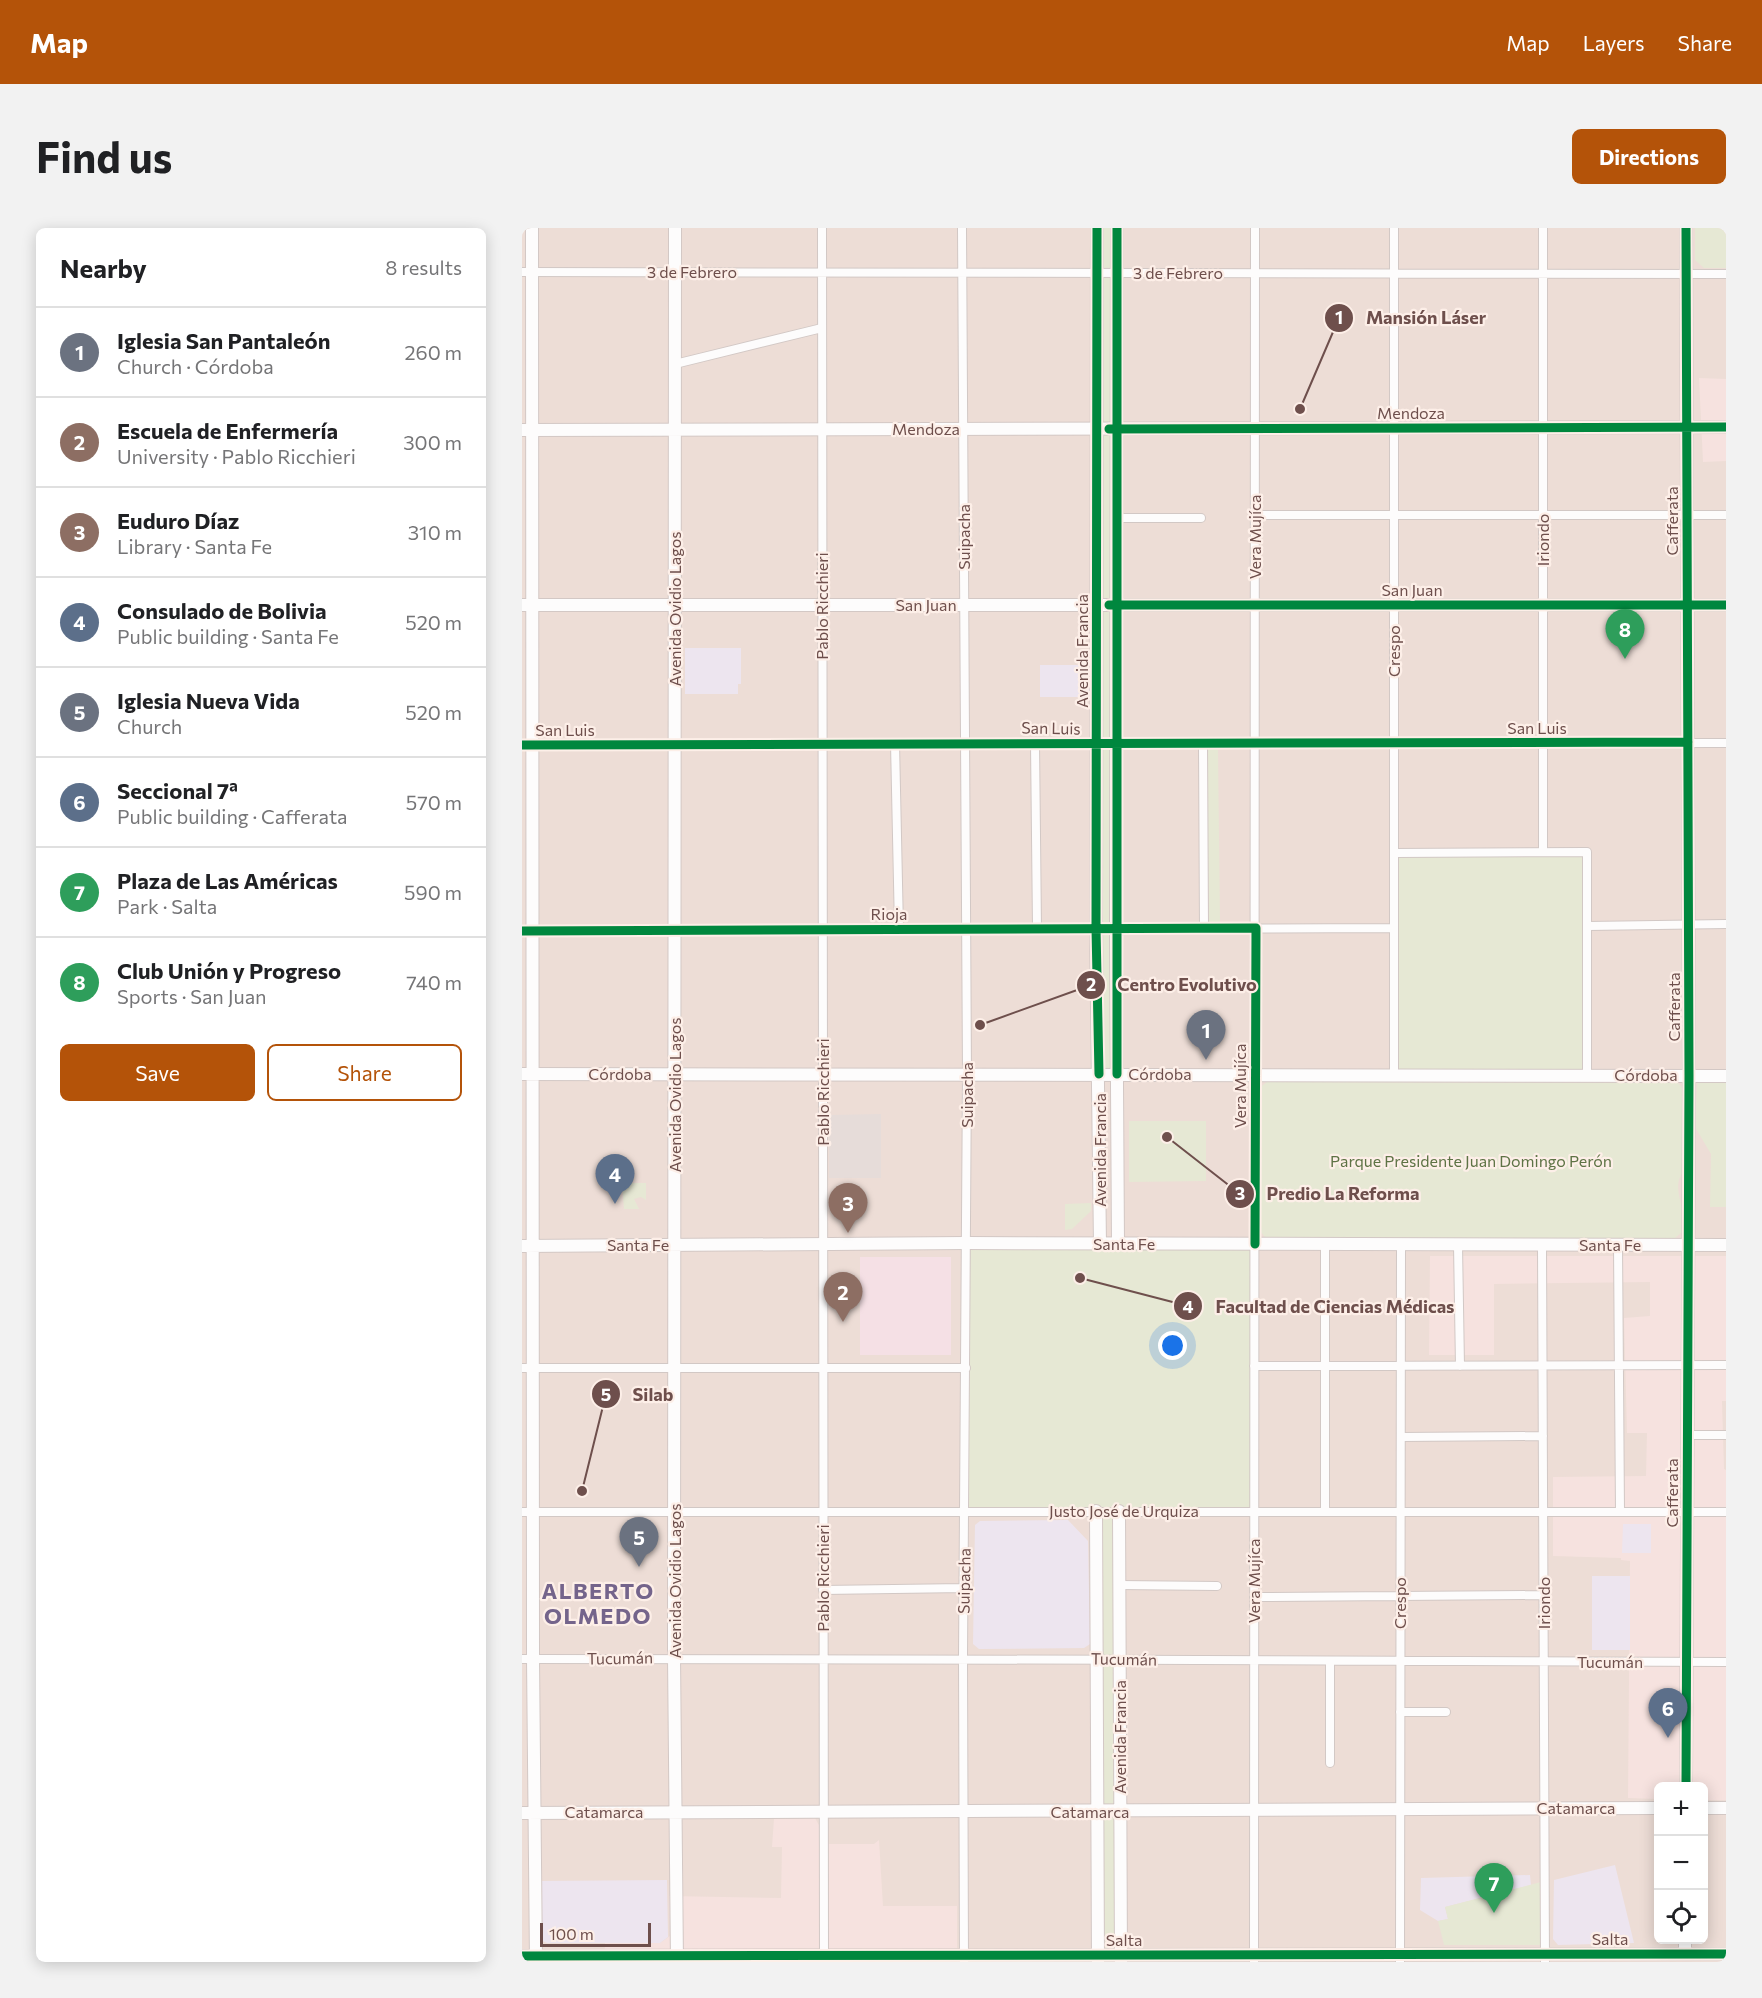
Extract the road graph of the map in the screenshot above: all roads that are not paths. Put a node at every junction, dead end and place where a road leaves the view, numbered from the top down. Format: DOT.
graph roads {
  1 [pos="532,228"];
  2 [pos="675,228"];
  3 [pos="822,228"];
  4 [pos="962,228"];
  5 [pos="1097,228"];
  6 [pos="1117,228"];
  7 [pos="1255,228"];
  8 [pos="1394,228"];
  9 [pos="1543,228"];
  10 [pos="1686,228"];
  11 [pos="675,271"];
  12 [pos="527,272"];
  13 [pos="1255,272"];
  14 [pos="822,273"];
  15 [pos="962,273"];
  16 [pos="1097,273"];
  17 [pos="1117,273"];
  18 [pos="1394,273"];
  19 [pos="1543,273"];
  20 [pos="1686,274"];
  21 [pos="1726,274"];
  22 [pos="822,328"];
  23 [pos="675,364"];
  24 [pos="1687,427"];
  25 [pos="1726,427"];
  26 [pos="1394,428"];
  27 [pos="1542,428"];
  28 [pos="963,429"];
  29 [pos="1097,429"];
  30 [pos="1117,429"];
  31 [pos="1255,429"];
  32 [pos="527,430"];
  33 [pos="675,430"];
  34 [pos="822,430"];
  35 [pos="1255,515"];
  36 [pos="1394,515"];
  37 [pos="1542,515"];
  38 [pos="1687,515"];
  39 [pos="1726,515"];
  40 [pos="1117,518"];
  41 [pos="1201,518"];
  42 [pos="527,532"];
  43 [pos="527,605"];
  44 [pos="675,605"];
  45 [pos="822,605"];
  46 [pos="964,605"];
  47 [pos="1097,605"];
  48 [pos="1117,605"];
  49 [pos="1255,605"];
  50 [pos="1543,605"];
  51 [pos="1688,605"];
  52 [pos="1726,605"];
  53 [pos="1394,606"];
  54 [pos="963,742"];
  55 [pos="1688,742"];
  56 [pos="822,743"];
  57 [pos="895,743"];
  58 [pos="1035,743"];
  59 [pos="1255,743"];
  60 [pos="1394,743"];
  61 [pos="1542,743"];
  62 [pos="1726,743"];
  63 [pos="675,744"];
  64 [pos="1097,744"];
  65 [pos="1118,744"];
  66 [pos="1203,744"];
  67 [pos="527,745"];
  68 [pos="1543,852"];
  69 [pos="1395,853"];
  70 [pos="1689,924"];
  71 [pos="1726,924"];
  72 [pos="1588,926"];
  73 [pos="1116,927"];
  74 [pos="966,928"];
  75 [pos="1037,928"];
  76 [pos="1096,928"];
  77 [pos="1204,928"];
  78 [pos="1256,928"];
  79 [pos="1393,928"];
  80 [pos="822,929"];
  81 [pos="898,929"];
  82 [pos="675,930"];
  83 [pos="528,931"];
  84 [pos="528,1074"];
  85 [pos="675,1074"];
  86 [pos="823,1074"];
  87 [pos="967,1074"];
  88 [pos="1099,1074"];
  89 [pos="1117,1074"];
  90 [pos="1255,1075"];
  91 [pos="1394,1075"];
  92 [pos="1587,1075"];
  93 [pos="1689,1075"];
  94 [pos="1726,1076"];
  95 [pos="966,1243"];
  96 [pos="823,1244"];
  97 [pos="1100,1244"];
  98 [pos="1118,1244"];
  99 [pos="675,1245"];
  100 [pos="1254,1245"];
  101 [pos="1324,1245"];
  102 [pos="1401,1245"];
  103 [pos="1458,1245"];
  104 [pos="1542,1245"];
  105 [pos="1618,1245"];
  106 [pos="1689,1245"];
  107 [pos="1726,1245"];
  108 [pos="527,1246"];
  109 [pos="1543,1365"];
  110 [pos="1619,1365"];
  111 [pos="1688,1365"];
  112 [pos="1726,1365"];
  113 [pos="1254,1366"];
  114 [pos="1325,1366"];
  115 [pos="1401,1366"];
  116 [pos="1460,1366"];
  117 [pos="528,1368"];
  118 [pos="675,1368"];
  119 [pos="823,1368"];
  120 [pos="966,1368"];
  121 [pos="1688,1435"];
  122 [pos="1726,1435"];
  123 [pos="1543,1436"];
  124 [pos="1401,1437"];
  125 [pos="528,1441"];
  126 [pos="1096,1511"];
  127 [pos="1119,1511"];
  128 [pos="1254,1511"];
  129 [pos="1325,1511"];
  130 [pos="1401,1511"];
  131 [pos="528,1512"];
  132 [pos="675,1512"];
  133 [pos="823,1512"];
  134 [pos="965,1512"];
  135 [pos="1543,1512"];
  136 [pos="1620,1512"];
  137 [pos="1687,1512"];
  138 [pos="1726,1512"];
  139 [pos="1119,1585"];
  140 [pos="1217,1586"];
  141 [pos="964,1588"];
  142 [pos="823,1590"];
  143 [pos="1544,1595"];
  144 [pos="1400,1596"];
  145 [pos="1254,1597"];
  146 [pos="674,1658"];
  147 [pos="963,1658"];
  148 [pos="1097,1658"];
  149 [pos="1120,1658"];
  150 [pos="528,1659"];
  151 [pos="823,1659"];
  152 [pos="1254,1662"];
  153 [pos="1330,1662"];
  154 [pos="1400,1662"];
  155 [pos="1544,1662"];
  156 [pos="1686,1662"];
  157 [pos="1726,1662"];
  158 [pos="1400,1712"];
  159 [pos="1446,1713"];
  160 [pos="1329,1763"];
  161 [pos="1686,1782"];
  162 [pos="1544,1808"];
  163 [pos="1654,1808"];
  164 [pos="1708,1808"];
  165 [pos="1726,1808"];
  166 [pos="1400,1809"];
  167 [pos="676,1812"];
  168 [pos="823,1812"];
  169 [pos="963,1812"];
  170 [pos="1098,1812"];
  171 [pos="1120,1812"];
  172 [pos="1254,1812"];
  173 [pos="528,1813"];
  174 [pos="1685,1944"];
  175 [pos="1685,1954"];
  176 [pos="1726,1954"];
  177 [pos="522,1956"];
  178 [pos="1098,1958"];
  179 [pos="1121,1958"];
  180 [pos="1254,1958"];
  181 [pos="1400,1958"];
  182 [pos="1545,1958"];
  183 [pos="536,1959"];
  184 [pos="677,1959"];
  185 [pos="824,1959"];
  186 [pos="964,1959"];
  1 -- 12 [label="main road"];
  2 -- 11 [label="main road, Avenida Ovidio Lagos"];
  3 -- 14 [label="street, Pablo Ricchieri"];
  4 -- 15 [label="street, Suipacha"];
  5 -- 16 [label="main road, Avenida Francia"];
  6 -- 17 [label="main road, Avenida Francia"];
  7 -- 13 [label="street, Vera Mujíca"];
  8 -- 18 [label="street, Crespo"];
  9 -- 19 [label="street, Iriondo"];
  10 -- 20 [label="main road, Cafferata"];
  11 -- 12 [label="street, 3 de Febrero"];
  11 -- 14 [label="street, 3 de Febrero"];
  11 -- 23 [label="main road, Avenida Ovidio Lagos"];
  12 -- 32 [label="main road"];
  13 -- 17 [label="street, 3 de Febrero"];
  13 -- 18 [label="street, 3 de Febrero"];
  13 -- 31 [label="street, Vera Mujíca"];
  14 -- 15 [label="street, 3 de Febrero"];
  14 -- 22 [label="street, Pablo Ricchieri"];
  15 -- 16 [label="street, 3 de Febrero"];
  15 -- 28 [label="street, Suipacha"];
  16 -- 17 [label="street, 3 de Febrero"];
  16 -- 29 [label="main road, Avenida Francia"];
  17 -- 30 [label="main road, Avenida Francia"];
  18 -- 19 [label="street, 3 de Febrero"];
  18 -- 26 [label="street, Crespo"];
  19 -- 20 [label="street, 3 de Febrero"];
  19 -- 27 [label="street, Iriondo"];
  20 -- 21 [label="street, 3 de Febrero"];
  20 -- 24 [label="main road, Cafferata"];
  22 -- 23 [label="street"];
  22 -- 34 [label="street, Pablo Ricchieri"];
  23 -- 33 [label="main road, Avenida Ovidio Lagos"];
  24 -- 25 [label="main road, Mendoza"];
  24 -- 27 [label="main road, Mendoza"];
  24 -- 38 [label="main road, Cafferata"];
  26 -- 27 [label="main road, Mendoza"];
  26 -- 31 [label="main road, Mendoza"];
  26 -- 36 [label="street, Crespo"];
  27 -- 37 [label="street, Iriondo"];
  28 -- 29 [label="main road, Mendoza"];
  28 -- 34 [label="main road, Mendoza"];
  28 -- 46 [label="street, Suipacha"];
  29 -- 30 [label="main road, Mendoza"];
  29 -- 47 [label="main road, Avenida Francia"];
  30 -- 31 [label="main road, Mendoza"];
  30 -- 40 [label="main road, Avenida Francia"];
  31 -- 35 [label="street, Vera Mujíca"];
  32 -- 33 [label="main road, Mendoza"];
  32 -- 42 [label="main road"];
  33 -- 34 [label="main road, Mendoza"];
  33 -- 44 [label="main road, Avenida Ovidio Lagos"];
  34 -- 45 [label="street, Pablo Ricchieri"];
  35 -- 36 [label="street"];
  35 -- 49 [label="street, Vera Mujíca"];
  36 -- 37 [label="street"];
  36 -- 53 [label="street, Crespo"];
  37 -- 38 [label="street"];
  37 -- 50 [label="street, Iriondo"];
  38 -- 39 [label="street"];
  38 -- 51 [label="main road, Cafferata"];
  40 -- 41 [label="street"];
  40 -- 48 [label="main road, Avenida Francia"];
  42 -- 43 [label="main road"];
  43 -- 44 [label="main road, San Juan"];
  43 -- 67 [label="main road"];
  44 -- 45 [label="main road, San Juan"];
  44 -- 63 [label="main road, Avenida Ovidio Lagos"];
  45 -- 46 [label="main road, San Juan"];
  45 -- 56 [label="street, Pablo Ricchieri"];
  46 -- 47 [label="main road, San Juan"];
  46 -- 54 [label="street, Suipacha"];
  47 -- 48 [label="main road, San Juan"];
  47 -- 64 [label="main road, Avenida Francia"];
  48 -- 49 [label="main road, San Juan"];
  48 -- 65 [label="main road, Avenida Francia"];
  49 -- 53 [label="main road, San Juan"];
  49 -- 59 [label="street, Vera Mujíca"];
  50 -- 51 [label="main road, San Juan"];
  50 -- 53 [label="main road, San Juan"];
  50 -- 61 [label="street, Iriondo"];
  51 -- 52 [label="main road, San Juan"];
  51 -- 55 [label="main road, Cafferata"];
  53 -- 60 [label="street, Crespo"];
  54 -- 57 [label="street, San Luis"];
  54 -- 58 [label="street, San Luis"];
  54 -- 74 [label="street, Suipacha"];
  55 -- 61 [label="street, San Luis"];
  55 -- 62 [label="street, San Luis"];
  55 -- 70 [label="main road, Cafferata"];
  56 -- 57 [label="street, San Luis"];
  56 -- 63 [label="street, San Luis"];
  56 -- 80 [label="street, Pablo Ricchieri"];
  57 -- 81 [label="street"];
  58 -- 64 [label="street, San Luis"];
  58 -- 75 [label="street"];
  59 -- 60 [label="street, San Luis"];
  59 -- 66 [label="street, San Luis"];
  59 -- 78 [label="street, Vera Mujíca"];
  60 -- 61 [label="street, San Luis"];
  60 -- 69 [label="street, Crespo"];
  61 -- 68 [label="street, Iriondo"];
  63 -- 67 [label="street, San Luis"];
  63 -- 82 [label="main road, Avenida Ovidio Lagos"];
  64 -- 65 [label="street, San Luis"];
  64 -- 76 [label="main road, Avenida Francia"];
  65 -- 66 [label="street, San Luis"];
  65 -- 73 [label="main road, Avenida Francia"];
  66 -- 77 [label="street"];
  67 -- 83 [label="main road"];
  68 -- 69 [label="street"];
  68 -- 72 [label="street"];
  69 -- 79 [label="street, Crespo"];
  70 -- 71 [label="street"];
  70 -- 72 [label="street"];
  70 -- 93 [label="main road, Cafferata"];
  72 -- 92 [label="street"];
  73 -- 76 [label="street, Rioja"];
  73 -- 77 [label="street, Rioja"];
  73 -- 89 [label="main road, Avenida Francia"];
  74 -- 75 [label="street, Rioja"];
  74 -- 81 [label="street, Rioja"];
  74 -- 87 [label="street, Suipacha"];
  75 -- 76 [label="street, Rioja"];
  76 -- 88 [label="main road, Avenida Francia"];
  77 -- 78 [label="street, Rioja"];
  78 -- 79 [label="street, Rioja"];
  78 -- 90 [label="street, Vera Mujíca"];
  79 -- 91 [label="street, Crespo"];
  80 -- 81 [label="street, Rioja"];
  80 -- 82 [label="street, Rioja"];
  80 -- 86 [label="street, Pablo Ricchieri"];
  82 -- 83 [label="street, Rioja"];
  82 -- 85 [label="main road, Avenida Ovidio Lagos"];
  83 -- 84 [label="main road"];
  84 -- 85 [label="main road, Córdoba"];
  84 -- 108 [label="main road"];
  85 -- 86 [label="main road, Córdoba"];
  85 -- 99 [label="main road, Avenida Ovidio Lagos"];
  86 -- 87 [label="main road, Córdoba"];
  86 -- 96 [label="street, Pablo Ricchieri"];
  87 -- 88 [label="main road, Córdoba"];
  87 -- 95 [label="street, Suipacha"];
  88 -- 89 [label="main road, Córdoba"];
  88 -- 97 [label="main road, Avenida Francia"];
  89 -- 90 [label="main road, Córdoba"];
  89 -- 98 [label="main road, Avenida Francia"];
  90 -- 91 [label="main road, Córdoba"];
  90 -- 100 [label="street, Vera Mujíca"];
  91 -- 92 [label="main road, Córdoba"];
  92 -- 93 [label="main road, Córdoba"];
  93 -- 94 [label="main road, Córdoba"];
  93 -- 106 [label="main road, Cafferata"];
  95 -- 96 [label="main road, Santa Fe"];
  95 -- 97 [label="main road, Santa Fe"];
  95 -- 120 [label="street, Suipacha"];
  96 -- 99 [label="main road, Santa Fe"];
  96 -- 119 [label="street, Pablo Ricchieri"];
  97 -- 98 [label="main road, Santa Fe"];
  98 -- 100 [label="main road, Santa Fe"];
  99 -- 108 [label="main road, Santa Fe"];
  99 -- 118 [label="main road, Avenida Ovidio Lagos"];
  100 -- 101 [label="main road, Santa Fe"];
  100 -- 113 [label="street, Vera Mujíca"];
  101 -- 102 [label="main road, Santa Fe"];
  101 -- 114 [label="street"];
  102 -- 103 [label="main road, Santa Fe"];
  102 -- 115 [label="street, Crespo"];
  103 -- 104 [label="main road, Santa Fe"];
  103 -- 116 [label="street"];
  104 -- 105 [label="main road, Santa Fe"];
  104 -- 109 [label="street, Iriondo"];
  105 -- 106 [label="main road, Santa Fe"];
  105 -- 110 [label="street"];
  106 -- 107 [label="main road, Santa Fe"];
  106 -- 111 [label="main road, Cafferata"];
  108 -- 117 [label="main road"];
  109 -- 110 [label="street"];
  109 -- 116 [label="street"];
  109 -- 123 [label="street, Iriondo"];
  110 -- 111 [label="street"];
  110 -- 136 [label="street"];
  111 -- 112 [label="street"];
  111 -- 121 [label="main road, Cafferata"];
  113 -- 114 [label="street"];
  113 -- 128 [label="street, Vera Mujíca"];
  114 -- 115 [label="street"];
  114 -- 129 [label="street"];
  115 -- 116 [label="street"];
  115 -- 124 [label="street, Crespo"];
  117 -- 118 [label="street"];
  117 -- 125 [label="main road"];
  118 -- 119 [label="street"];
  118 -- 132 [label="main road, Avenida Ovidio Lagos"];
  119 -- 120 [label="street"];
  119 -- 133 [label="street, Pablo Ricchieri"];
  120 -- 134 [label="street, Suipacha"];
  121 -- 122 [label="street"];
  121 -- 137 [label="main road, Cafferata"];
  123 -- 124 [label="street"];
  123 -- 135 [label="street, Iriondo"];
  124 -- 130 [label="street, Crespo"];
  125 -- 131 [label="main road"];
  126 -- 127 [label="street, Justo José de Urquiza"];
  126 -- 134 [label="street, Justo José de Urquiza"];
  126 -- 148 [label="main road, Avenida Francia"];
  127 -- 128 [label="street, Justo José de Urquiza"];
  127 -- 139 [label="main road, Avenida Francia"];
  128 -- 129 [label="street, Justo José de Urquiza"];
  128 -- 145 [label="street, Vera Mujíca"];
  129 -- 130 [label="street, Justo José de Urquiza"];
  130 -- 135 [label="street, Justo José de Urquiza"];
  130 -- 144 [label="street, Crespo"];
  131 -- 132 [label="street, Justo José de Urquiza"];
  131 -- 150 [label="main road"];
  132 -- 133 [label="street, Justo José de Urquiza"];
  132 -- 146 [label="main road, Avenida Ovidio Lagos"];
  133 -- 134 [label="street, Justo José de Urquiza"];
  133 -- 142 [label="street, Pablo Ricchieri"];
  134 -- 141 [label="street, Suipacha"];
  135 -- 136 [label="street, Justo José de Urquiza"];
  135 -- 143 [label="street, Iriondo"];
  136 -- 137 [label="street, Justo José de Urquiza"];
  137 -- 138 [label="street, Justo José de Urquiza"];
  137 -- 156 [label="main road, Cafferata"];
  139 -- 140 [label="street"];
  139 -- 149 [label="main road, Avenida Francia"];
  141 -- 142 [label="street"];
  141 -- 147 [label="street, Suipacha"];
  142 -- 151 [label="street, Pablo Ricchieri"];
  143 -- 144 [label="street"];
  143 -- 155 [label="street, Iriondo"];
  144 -- 145 [label="street"];
  144 -- 154 [label="street, Crespo"];
  145 -- 152 [label="street, Vera Mujíca"];
  146 -- 150 [label="street, Tucumán"];
  146 -- 151 [label="street, Tucumán"];
  146 -- 167 [label="main road, Avenida Ovidio Lagos"];
  147 -- 148 [label="street, Tucumán"];
  147 -- 151 [label="street, Tucumán"];
  147 -- 169 [label="street, Suipacha"];
  148 -- 149 [label="street, Tucumán"];
  148 -- 170 [label="main road, Avenida Francia"];
  149 -- 152 [label="street, Tucumán"];
  149 -- 171 [label="main road, Avenida Francia"];
  150 -- 173 [label="main road"];
  151 -- 168 [label="street, Pablo Ricchieri"];
  152 -- 153 [label="street, Tucumán"];
  152 -- 172 [label="street, Vera Mujíca"];
  153 -- 154 [label="street, Tucumán"];
  153 -- 160 [label="street"];
  154 -- 155 [label="street, Tucumán"];
  154 -- 158 [label="street, Crespo"];
  155 -- 156 [label="street, Tucumán"];
  155 -- 162 [label="street, Iriondo"];
  156 -- 157 [label="street, Tucumán"];
  156 -- 161 [label="main road, Cafferata"];
  158 -- 159 [label="street"];
  158 -- 166 [label="street, Crespo"];
  162 -- 163 [label="main road, Catamarca"];
  162 -- 166 [label="main road, Catamarca"];
  162 -- 182 [label="street, Iriondo"];
  164 -- 165 [label="main road"];
  166 -- 172 [label="main road, Catamarca"];
  166 -- 181 [label="street, Crespo"];
  167 -- 168 [label="main road, Catamarca"];
  167 -- 173 [label="main road, Catamarca"];
  167 -- 184 [label="main road, Avenida Ovidio Lagos"];
  168 -- 169 [label="main road, Catamarca"];
  168 -- 185 [label="street, Pablo Ricchieri"];
  169 -- 170 [label="main road, Catamarca"];
  169 -- 186 [label="street, Suipacha"];
  170 -- 171 [label="main road, Catamarca"];
  170 -- 178 [label="main road, Avenida Francia"];
  171 -- 172 [label="main road, Catamarca"];
  171 -- 179 [label="main road, Avenida Francia"];
  172 -- 180 [label="street, Vera Mujíca"];
  173 -- 183 [label="main road"];
  174 -- 175 [label="main road"];
  175 -- 176 [label="main road, Salta"];
  175 -- 182 [label="main road, Salta"];
  177 -- 183 [label="main road, Salta"];
  178 -- 179 [label="main road, Salta"];
  178 -- 186 [label="main road, Salta"];
  179 -- 180 [label="main road, Salta"];
  180 -- 181 [label="main road, Salta"];
  181 -- 182 [label="main road, Salta"];
  183 -- 184 [label="main road, Salta"];
  184 -- 185 [label="main road, Salta"];
  185 -- 186 [label="main road, Salta"];
}
